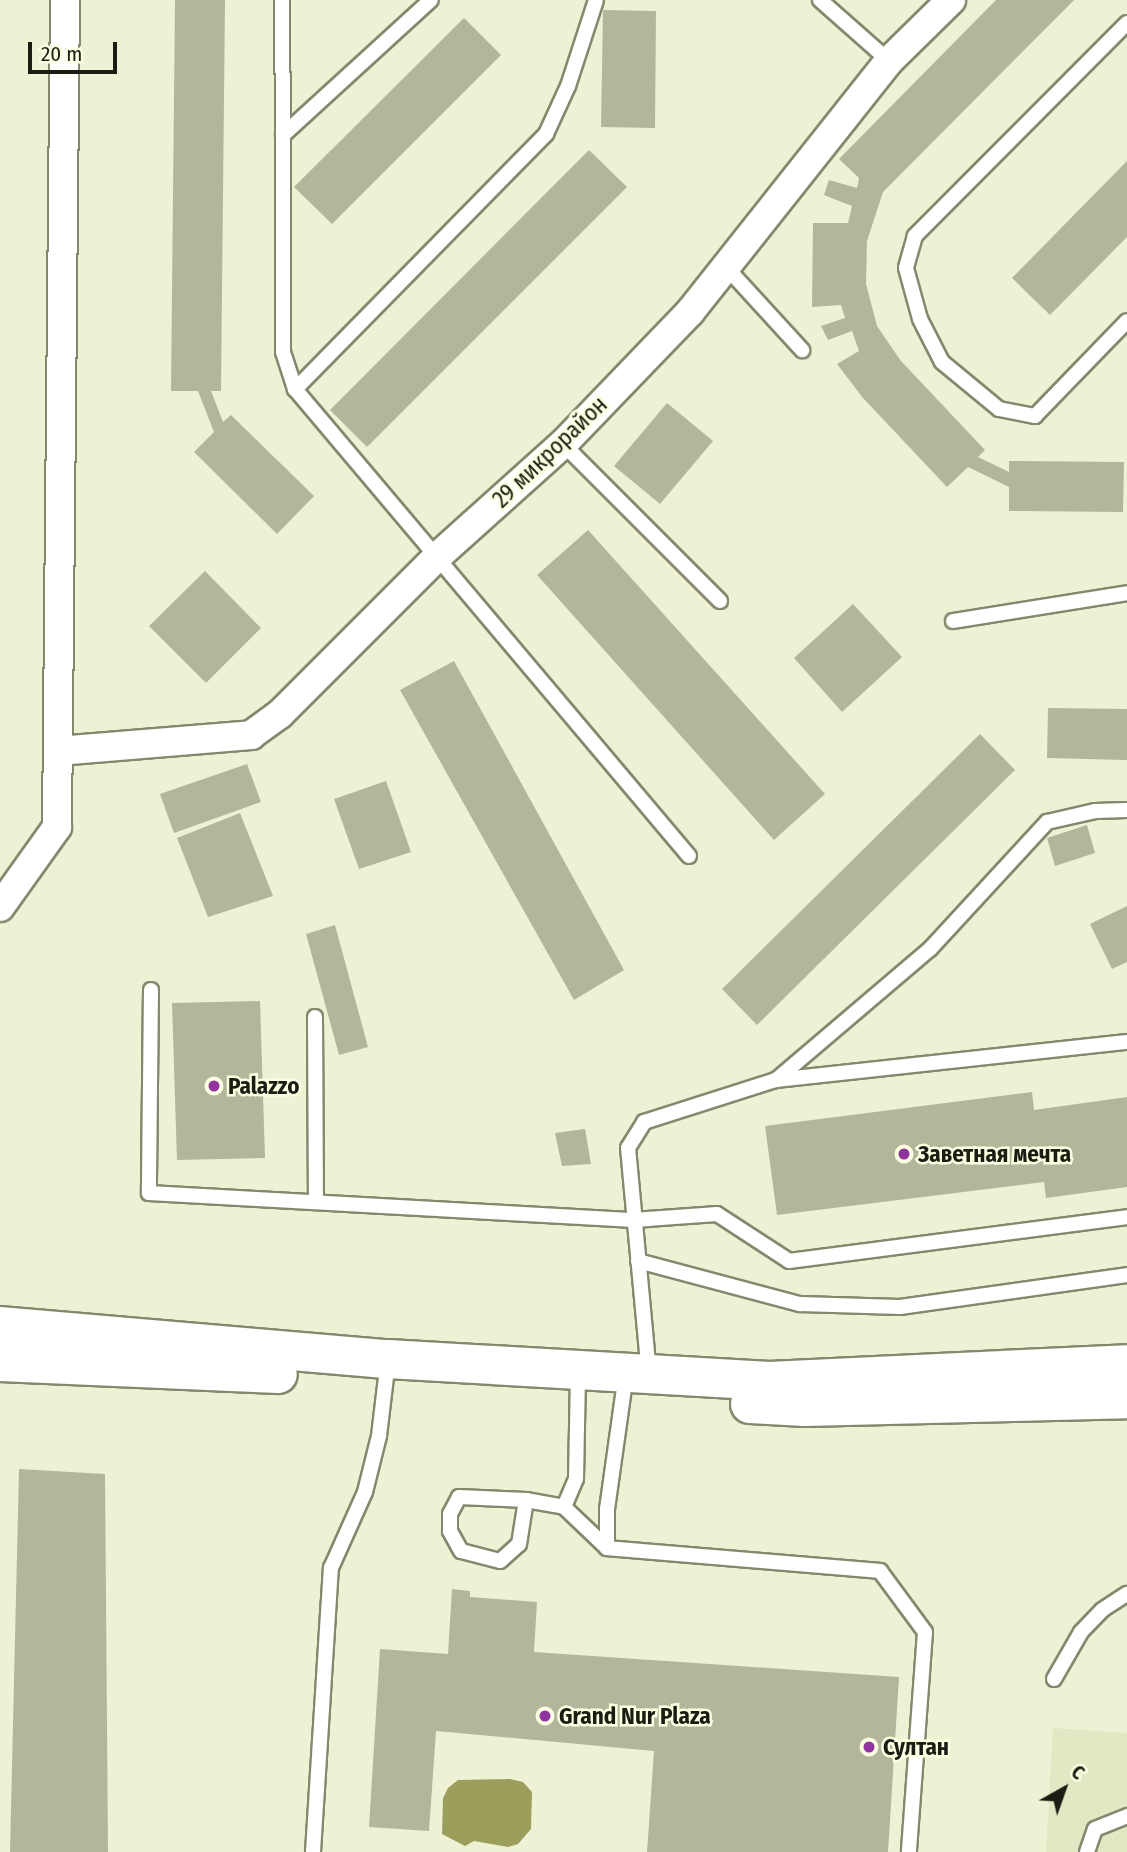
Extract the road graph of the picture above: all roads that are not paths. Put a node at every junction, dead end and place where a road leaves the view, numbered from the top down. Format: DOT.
graph roads {
  1 [pos="65,0"];
  2 [pos="282,0"];
  3 [pos="431,0"];
  4 [pos="596,0"];
  5 [pos="820,0"];
  6 [pos="951,0"];
  7 [pos="1127,23"];
  8 [pos="889,61"];
  9 [pos="283,135"];
  10 [pos="726,267"];
  11 [pos="1127,321"];
  12 [pos="802,350"];
  13 [pos="295,389"];
  14 [pos="563,443"];
  15 [pos="438,556"];
  16 [pos="1127,593"];
  17 [pos="720,601"];
  18 [pos="953,621"];
  19 [pos="58,751"];
  20 [pos="1127,810"];
  21 [pos="689,856"];
  22 [pos="0,907"];
  23 [pos="151,990"];
  24 [pos="315,1017"];
  25 [pos="1127,1042"];
  26 [pos="776,1080"];
  27 [pos="316,1202"];
  28 [pos="1127,1217"];
  29 [pos="634,1220"];
  30 [pos="638,1261"];
  31 [pos="1127,1275"];
  32 [pos="0,1326"];
  33 [pos="0,1362"];
  34 [pos="1127,1364"];
  35 [pos="387,1369"];
  36 [pos="577,1381"];
  37 [pos="636,1385"];
  38 [pos="1127,1399"];
  39 [pos="526,1500"];
  40 [pos="564,1507"];
  41 [pos="607,1548"];
  42 [pos="1127,1594"];
  43 [pos="1054,1679"];
  44 [pos="1127,1816"];
  45 [pos="313,1852"];
  46 [pos="909,1852"];
  47 [pos="1087,1852"];
  1 -- 19 [label="street"];
  2 -- 9 [label="lane"];
  3 -- 9 [label="lane"];
  4 -- 13 [label="lane"];
  5 -- 8 [label="lane"];
  6 -- 8 [label="street, 29 микрорайон"];
  7 -- 11 [label="lane"];
  8 -- 10 [label="street, 29 микрорайон"];
  9 -- 13 [label="lane"];
  10 -- 12 [label="lane"];
  10 -- 14 [label="street, 29 микрорайон"];
  13 -- 15 [label="lane"];
  14 -- 15 [label="street, 29 микрорайон"];
  14 -- 17 [label="lane"];
  15 -- 19 [label="street, 29 микрорайон"];
  15 -- 21 [label="lane"];
  16 -- 18 [label="lane"];
  19 -- 22 [label="street"];
  20 -- 26 [label="lane"];
  23 -- 27 [label="lane"];
  24 -- 27 [label="lane"];
  25 -- 26 [label="lane"];
  26 -- 29 [label="lane"];
  27 -- 29 [label="lane"];
  28 -- 29 [label="lane"];
  29 -- 30 [label="lane"];
  30 -- 31 [label="lane"];
  30 -- 37 [label="lane"];
  32 -- 35 [label="main road"];
  33 -- 35 [label="main road"];
  34 -- 37 [label="main road"];
  35 -- 36 [label="main road"];
  35 -- 45 [label="lane"];
  36 -- 37 [label="main road"];
  36 -- 40 [label="lane"];
  37 -- 38 [label="main road"];
  37 -- 41 [label="lane"];
  39 -- 39 [label="lane"];
  39 -- 40 [label="lane"];
  40 -- 41 [label="lane"];
  41 -- 46 [label="lane"];
  42 -- 43 [label="lane"];
  44 -- 47 [label="lane"];
}
